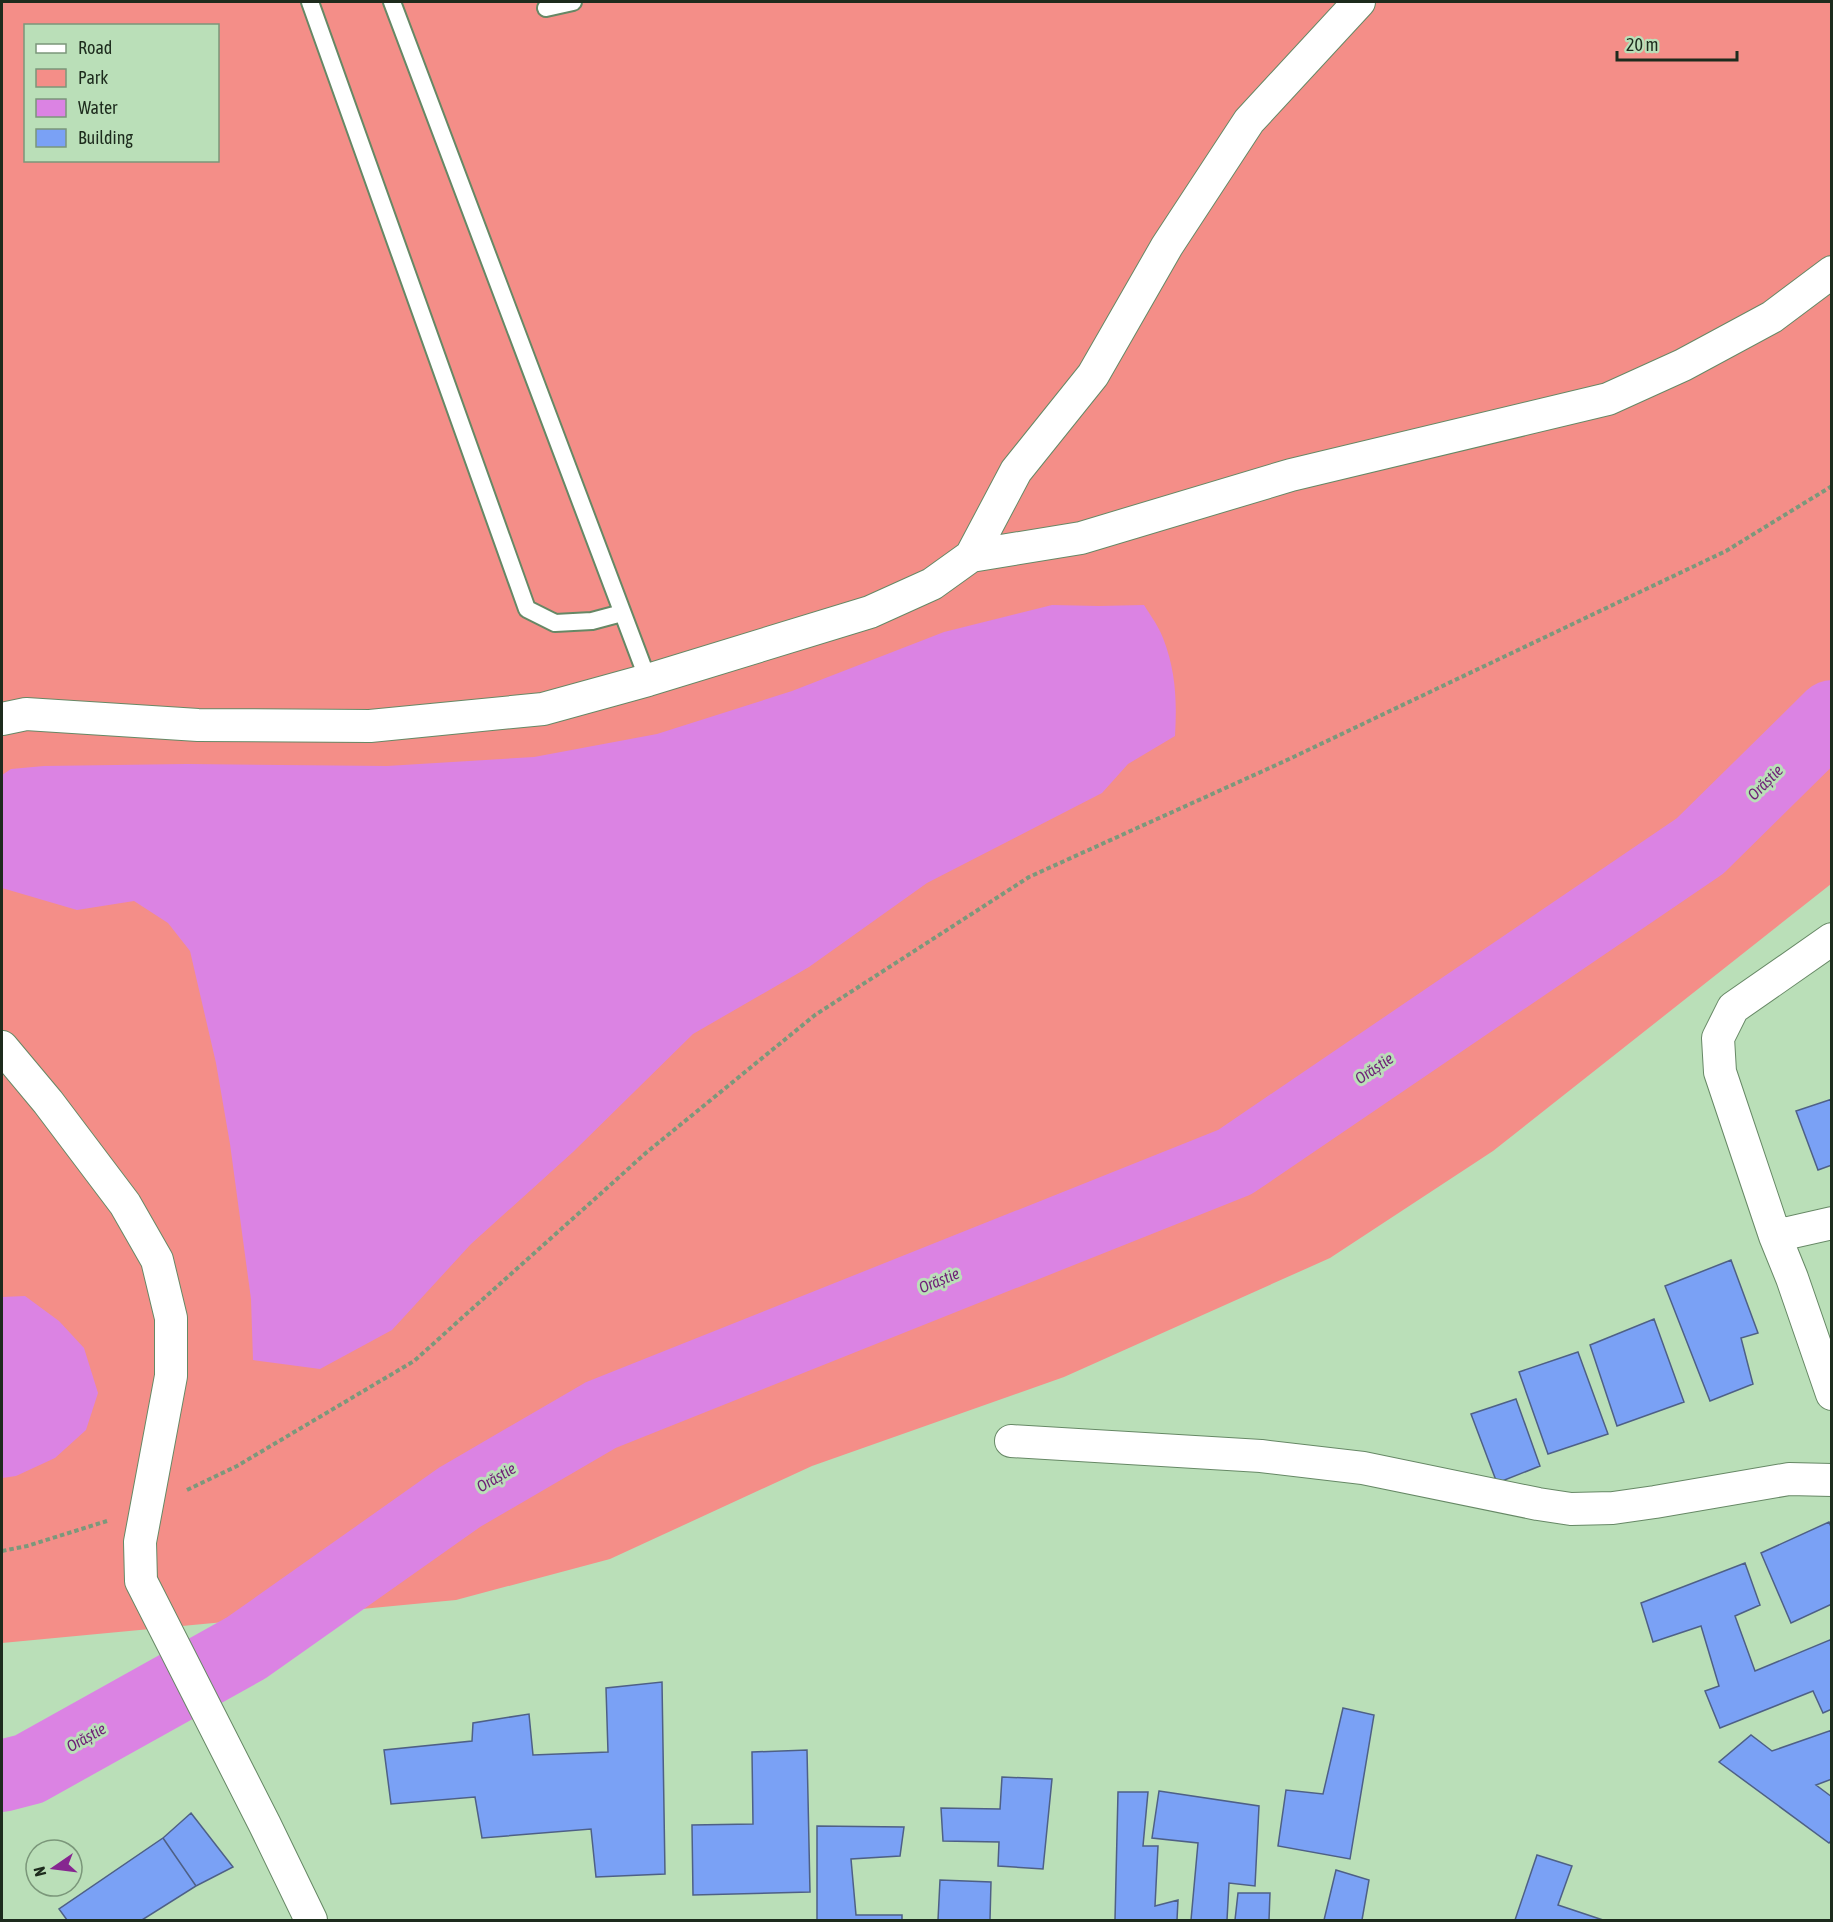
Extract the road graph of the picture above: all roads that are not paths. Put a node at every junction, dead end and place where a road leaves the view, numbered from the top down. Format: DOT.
graph roads {
  1 [pos="310,2"];
  2 [pos="393,2"];
  3 [pos="573,2"];
  4 [pos="1359,2"];
  5 [pos="546,8"];
  6 [pos="1832,272"];
  7 [pos="971,556"];
  8 [pos="622,613"];
  9 [pos="648,680"];
  10 [pos="2,719"];
  11 [pos="1832,939"];
  12 [pos="2,1047"];
  13 [pos="1832,1223"];
  14 [pos="1775,1236"];
  15 [pos="1832,1394"];
  16 [pos="1011,1440"];
  17 [pos="1832,1480"];
  18 [pos="310,1920"];
  1 -- 8 [label="lane"];
  2 -- 8 [label="lane"];
  3 -- 5 [label="lane"];
  4 -- 7 [label="street"];
  6 -- 7 [label="street"];
  7 -- 9 [label="street"];
  8 -- 9 [label="lane"];
  9 -- 10 [label="street"];
  11 -- 14 [label="street"];
  12 -- 18 [label="street"];
  13 -- 14 [label="street"];
  14 -- 15 [label="street"];
  16 -- 17 [label="street"];
}
